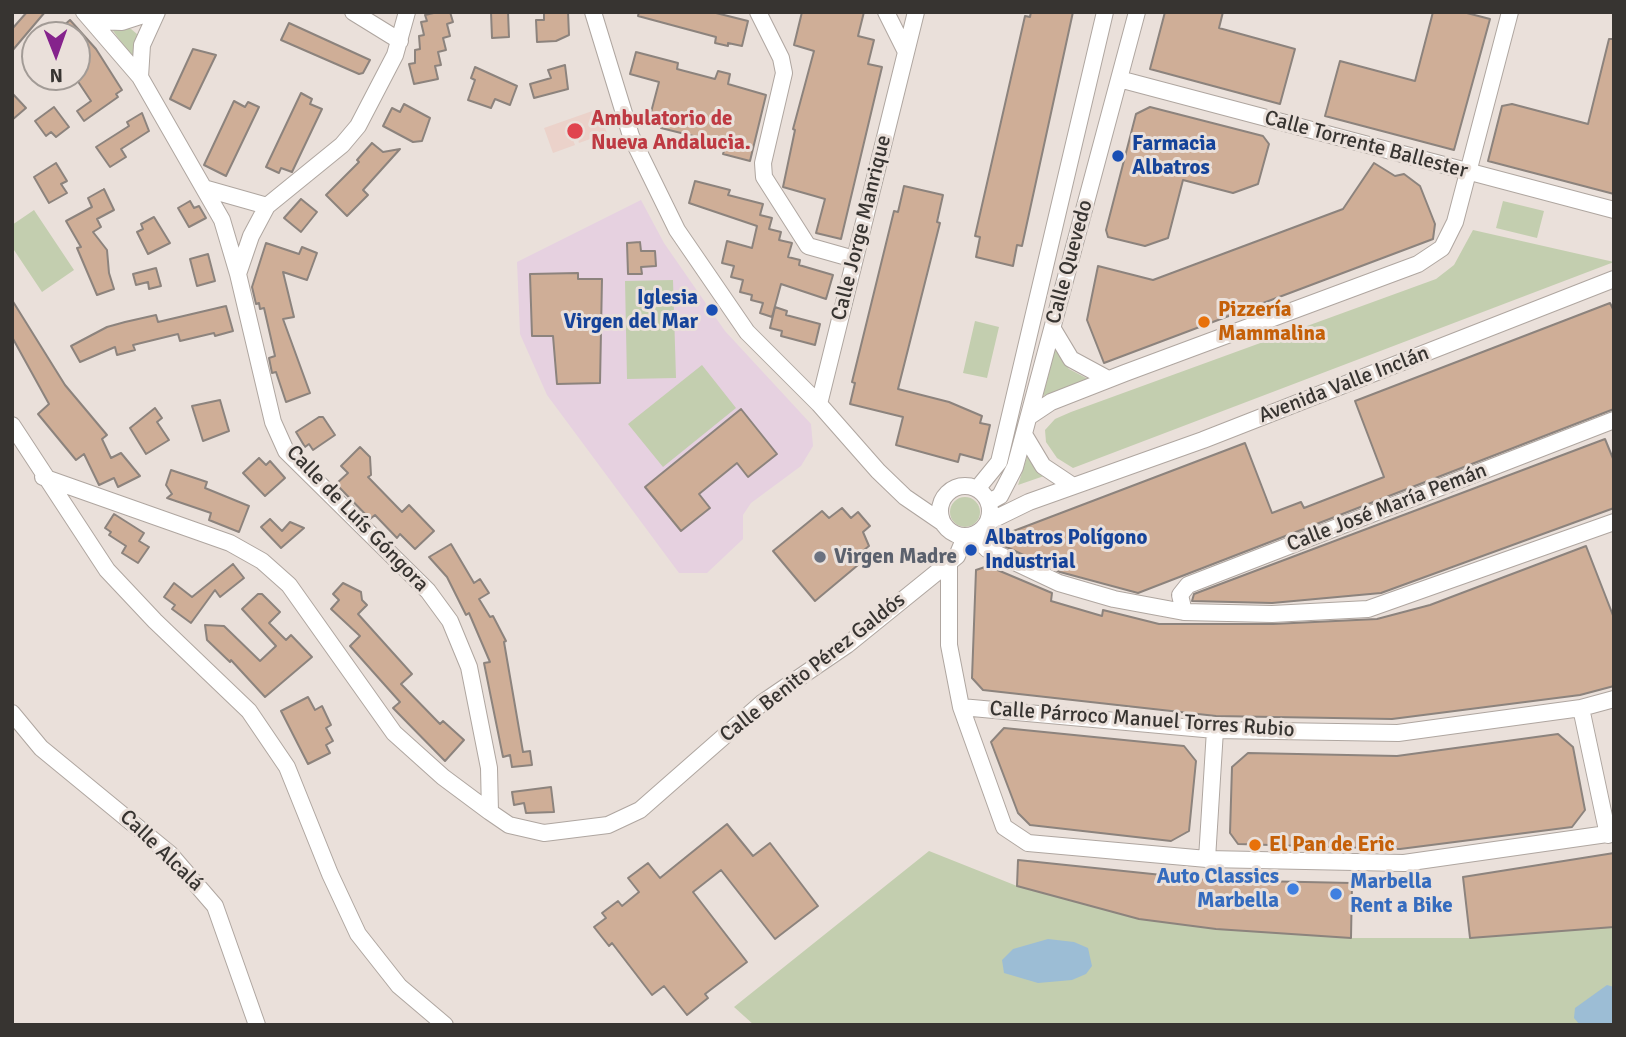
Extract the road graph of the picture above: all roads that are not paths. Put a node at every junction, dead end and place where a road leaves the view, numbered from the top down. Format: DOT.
graph roads {
  1 [pos="155,12"];
  2 [pos="353,12"];
  3 [pos="407,12"];
  4 [pos="593,12"];
  5 [pos="758,12"];
  6 [pos="886,12"];
  7 [pos="916,12"];
  8 [pos="1105,12"];
  9 [pos="1137,12"];
  10 [pos="1510,12"];
  11 [pos="90,17"];
  12 [pos="400,41"];
  13 [pos="906,52"];
  14 [pos="140,77"];
  15 [pos="1119,79"];
  16 [pos="1467,172"];
  17 [pos="207,190"];
  18 [pos="267,206"];
  19 [pos="1614,210"];
  20 [pos="854,259"];
  21 [pos="239,274"];
  22 [pos="1614,279"];
  23 [pos="1053,330"];
  24 [pos="1108,379"];
  25 [pos="819,404"];
  26 [pos="1030,416"];
  27 [pos="1614,420"];
  28 [pos="12,425"];
  29 [pos="1025,436"];
  30 [pos="43,477"];
  31 [pos="1073,486"];
  32 [pos="977,489"];
  33 [pos="945,495"];
  34 [pos="905,497"];
  35 [pos="989,510"];
  36 [pos="1614,522"];
  37 [pos="943,523"];
  38 [pos="969,536"];
  39 [pos="949,563"];
  40 [pos="1184,612"];
  41 [pos="1614,699"];
  42 [pos="961,707"];
  43 [pos="1581,708"];
  44 [pos="12,713"];
  45 [pos="1215,730"];
  46 [pos="490,812"];
  47 [pos="1611,834"];
  48 [pos="1207,859"];
  49 [pos="257,1025"];
  50 [pos="445,1025"];
  1 -- 11 [label="street"];
  1 -- 14 [label="street"];
  2 -- 12 [label="street"];
  3 -- 12 [label="street"];
  4 -- 25 [label="street"];
  5 -- 20 [label="street"];
  6 -- 13 [label="street"];
  7 -- 13 [label="street, Calle Jorge Manrique"];
  8 -- 32 [label="street, Calle Quevedo"];
  9 -- 15 [label="street, Calle Quevedo"];
  10 -- 16 [label="street"];
  11 -- 14 [label="street, Calle de Luís Góngora"];
  12 -- 18 [label="street"];
  13 -- 20 [label="street, Calle Jorge Manrique"];
  14 -- 17 [label="street, Calle de Luís Góngora"];
  15 -- 16 [label="street, Calle Torrente Ballester"];
  15 -- 23 [label="street, Calle Quevedo"];
  16 -- 19 [label="street, Calle Torrente Ballester"];
  16 -- 24 [label="street"];
  17 -- 18 [label="street"];
  17 -- 21 [label="street, Calle de Luís Góngora"];
  18 -- 21 [label="street"];
  20 -- 25 [label="street, Calle Jorge Manrique"];
  21 -- 46 [label="street, Calle de Luís Góngora"];
  22 -- 31 [label="street, Avenida Valle Inclán"];
  23 -- 24 [label="street"];
  23 -- 26 [label="street, Calle Quevedo"];
  24 -- 26 [label="street"];
  25 -- 34 [label="street"];
  26 -- 29 [label="street, Calle Quevedo"];
  27 -- 40 [label="street, Calle José María Pemán"];
  28 -- 30 [label="street"];
  29 -- 31 [label="street"];
  29 -- 35 [label="street, Calle Quevedo"];
  30 -- 46 [label="street, Calle Benito Pérez Galdós"];
  30 -- 50 [label="street"];
  31 -- 35 [label="street, Avenida Valle Inclán"];
  32 -- 33 [label="street"];
  32 -- 35 [label="street"];
  33 -- 34 [label="street"];
  33 -- 37 [label="street"];
  34 -- 37 [label="street"];
  35 -- 38 [label="street"];
  36 -- 40 [label="street"];
  37 -- 38 [label="street"];
  38 -- 39 [label="street, Calle Benito Pérez Galdós"];
  38 -- 40 [label="street"];
  39 -- 42 [label="street"];
  39 -- 46 [label="street, Calle Benito Pérez Galdós"];
  41 -- 43 [label="street, Calle Párroco Manuel Torres Rubio"];
  42 -- 45 [label="street, Calle Párroco Manuel Torres Rubio"];
  42 -- 48 [label="street"];
  43 -- 45 [label="street, Calle Párroco Manuel Torres Rubio"];
  43 -- 47 [label="street"];
  44 -- 49 [label="street, Calle Alcalá"];
  45 -- 48 [label="street"];
  47 -- 48 [label="street"];
}
